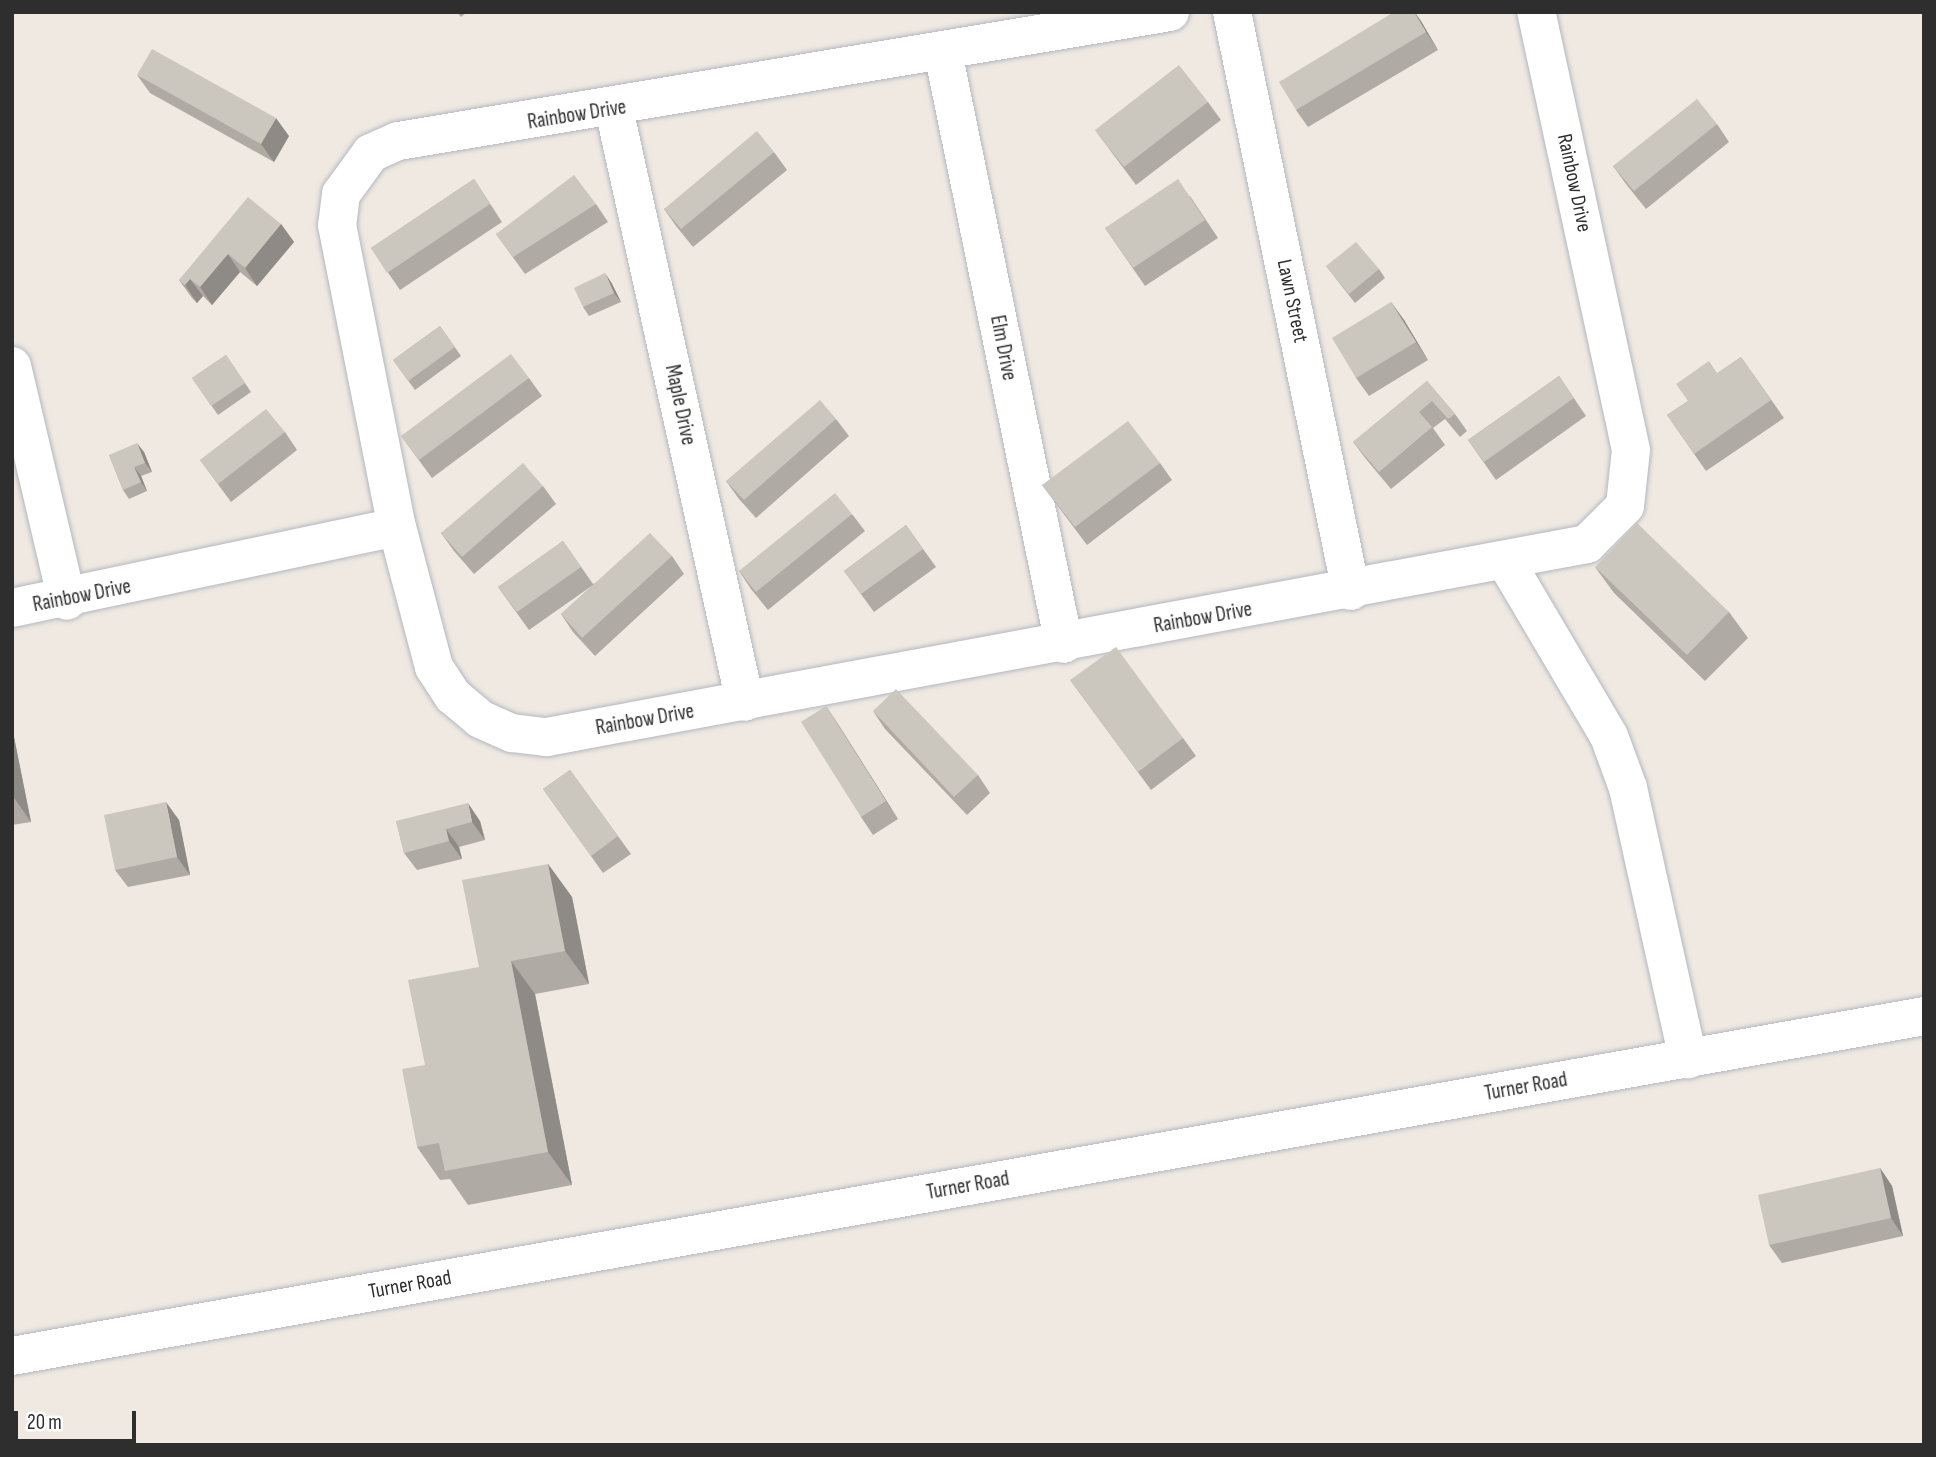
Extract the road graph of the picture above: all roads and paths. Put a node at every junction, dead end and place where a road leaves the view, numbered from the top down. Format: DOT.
graph roads {
  1 [pos="1170,12"];
  2 [pos="1232,12"];
  3 [pos="1536,12"];
  4 [pos="943,52"];
  5 [pos="614,109"];
  6 [pos="12,366"];
  7 [pos="397,527"];
  8 [pos="1506,562"];
  9 [pos="1351,591"];
  10 [pos="67,601"];
  11 [pos="12,608"];
  12 [pos="1064,643"];
  13 [pos="746,702"];
  14 [pos="1924,1016"];
  15 [pos="1688,1059"];
  16 [pos="12,1356"];
  1 -- 4 [label="street, Rainbow Drive"];
  2 -- 9 [label="street, Lawn Street"];
  3 -- 8 [label="street, Rainbow Drive"];
  4 -- 5 [label="street, Rainbow Drive"];
  4 -- 12 [label="street, Elm Drive"];
  5 -- 7 [label="street, Rainbow Drive"];
  5 -- 13 [label="street, Maple Drive"];
  6 -- 10 [label="street"];
  7 -- 10 [label="street, Rainbow Drive"];
  7 -- 13 [label="street, Rainbow Drive"];
  8 -- 9 [label="street, Rainbow Drive"];
  8 -- 15 [label="street"];
  9 -- 12 [label="street, Rainbow Drive"];
  10 -- 11 [label="street, Rainbow Drive"];
  12 -- 13 [label="street, Rainbow Drive"];
  14 -- 15 [label="street, Turner Road"];
  15 -- 16 [label="street, Turner Road"];
}
